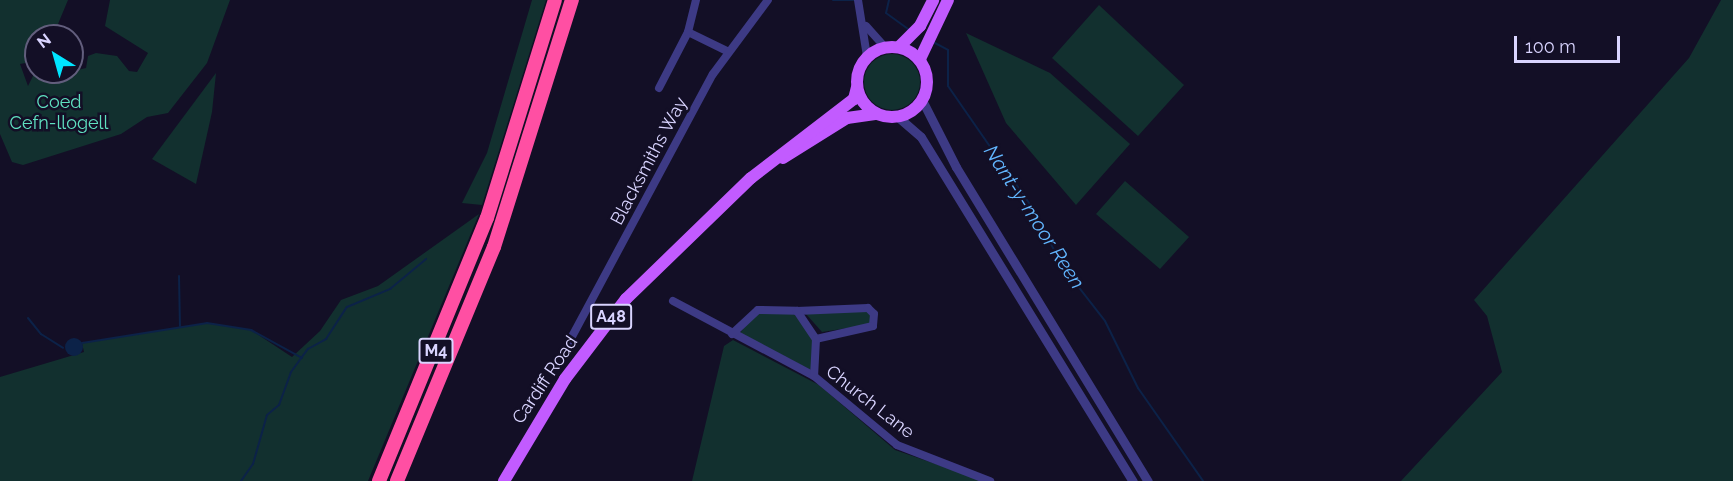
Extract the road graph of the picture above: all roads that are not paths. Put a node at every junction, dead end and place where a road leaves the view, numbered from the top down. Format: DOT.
graph roads {
  1 [pos="555,0"];
  2 [pos="572,0"];
  3 [pos="696,0"];
  4 [pos="768,0"];
  5 [pos="858,0"];
  6 [pos="933,0"];
  7 [pos="948,0"];
  8 [pos="864,22"];
  9 [pos="688,32"];
  10 [pos="885,47"];
  11 [pos="899,47"];
  12 [pos="727,51"];
  13 [pos="867,56"];
  14 [pos="920,59"];
  15 [pos="857,87"];
  16 [pos="659,88"];
  17 [pos="922,100"];
  18 [pos="878,114"];
  19 [pos="898,117"];
  20 [pos="751,178"];
  21 [pos="673,301"];
  22 [pos="797,311"];
  23 [pos="732,334"];
  24 [pos="816,339"];
  25 [pos="568,344"];
  26 [pos="814,376"];
  27 [pos="379,481"];
  28 [pos="397,481"];
  29 [pos="504,481"];
  30 [pos="990,481"];
  31 [pos="1133,481"];
  32 [pos="1148,481"];
  1 -- 27 [label="highway, M4"];
  2 -- 28 [label="highway, M4"];
  3 -- 9 [label="street"];
  4 -- 12 [label="street, Blacksmiths Way"];
  5 -- 8 [label="street"];
  6 -- 11 [label="main road"];
  7 -- 14 [label="main road"];
  8 -- 10 [label="street"];
  8 -- 13 [label="street"];
  9 -- 12 [label="street"];
  9 -- 16 [label="street"];
  10 -- 11 [label="main road"];
  10 -- 13 [label="main road"];
  11 -- 14 [label="main road"];
  12 -- 25 [label="street, Blacksmiths Way"];
  13 -- 15 [label="main road"];
  14 -- 17 [label="main road"];
  15 -- 18 [label="main road"];
  15 -- 20 [label="main road, Cardiff Road / A48"];
  17 -- 19 [label="main road"];
  17 -- 32 [label="street"];
  18 -- 19 [label="main road"];
  18 -- 20 [label="main road, Cardiff Road / A48"];
  19 -- 31 [label="street"];
  20 -- 29 [label="main road, Cardiff Road / A48"];
  21 -- 23 [label="street, Church Lane"];
  22 -- 23 [label="street"];
  22 -- 24 [label="street"];
  22 -- 24 [label="street"];
  23 -- 26 [label="street, Church Lane"];
  24 -- 26 [label="street"];
  26 -- 30 [label="street, Church Lane"];
}
